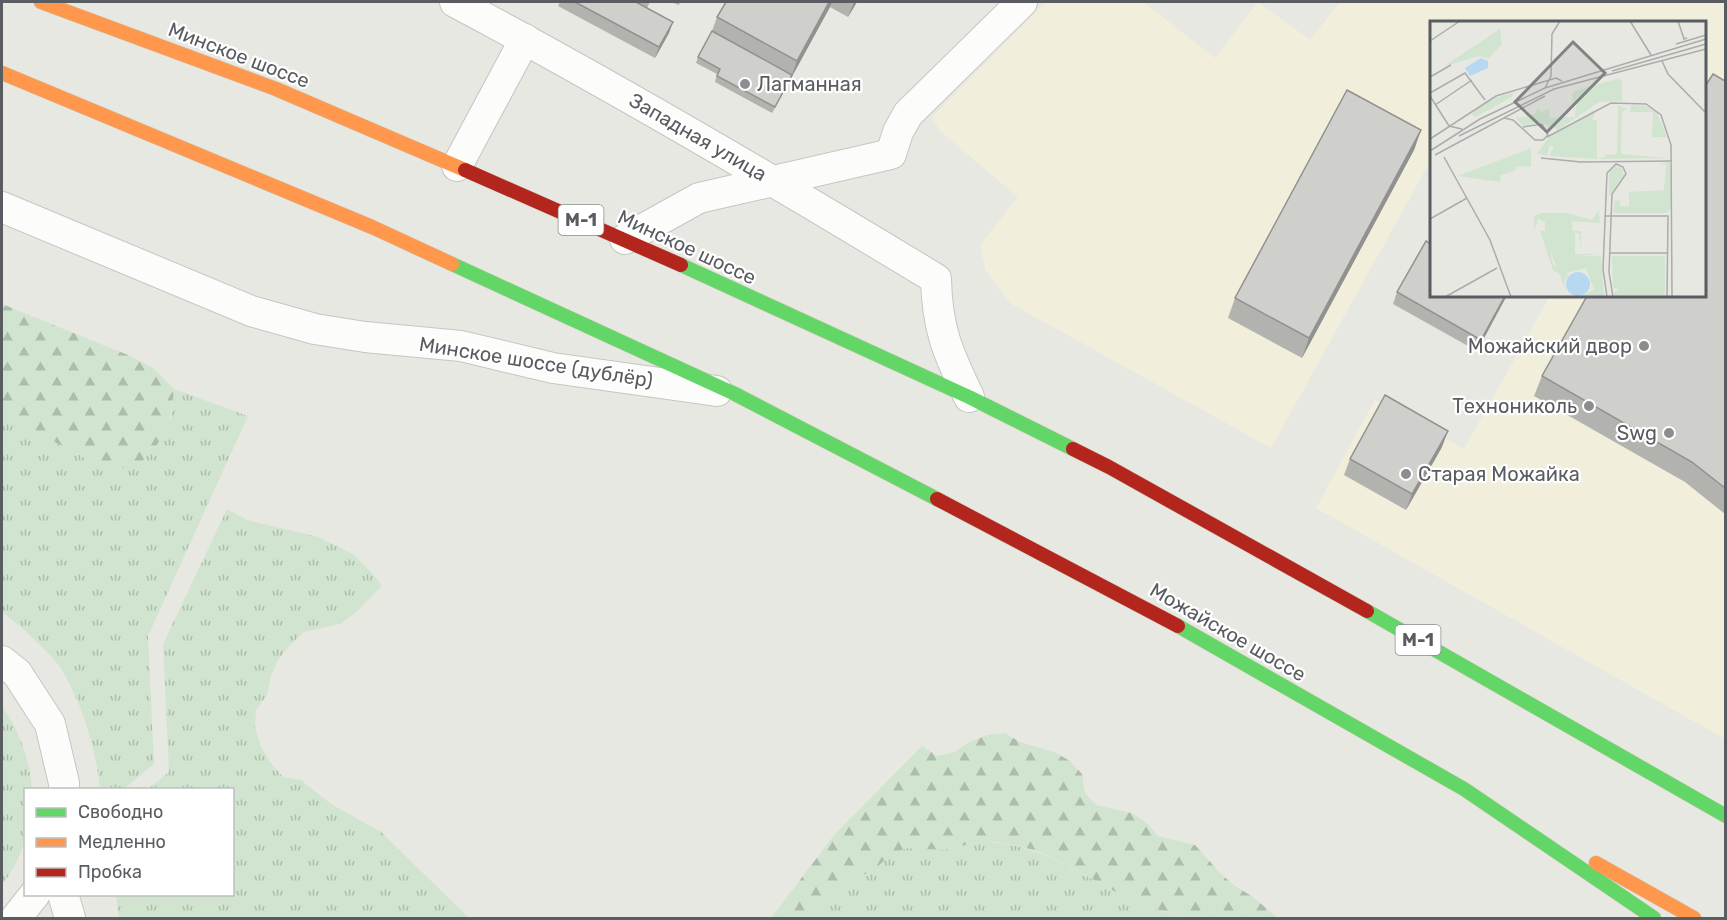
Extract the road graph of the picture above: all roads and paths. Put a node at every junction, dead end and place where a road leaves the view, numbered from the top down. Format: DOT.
graph roads {
  1 [pos="40,2"];
  2 [pos="455,2"];
  3 [pos="1022,2"];
  4 [pos="525,39"];
  5 [pos="2,74"];
  6 [pos="457,166"];
  7 [pos="774,180"];
  8 [pos="2,207"];
  9 [pos="625,239"];
  10 [pos="735,394"];
  11 [pos="969,397"];
  12 [pos="2,661"];
  13 [pos="63,788"];
  14 [pos="1464,789"];
  15 [pos="1725,816"];
  16 [pos="32,896"];
  17 [pos="64,896"];
  18 [pos="16,918"];
  19 [pos="70,918"];
  20 [pos="1654,918"];
  21 [pos="1694,918"];
  1 -- 6 [label="main road, Минское шоссе / М-1"];
  2 -- 4 [label="street, Западная улица"];
  3 -- 7 [label="street"];
  4 -- 6 [label="street"];
  4 -- 7 [label="street, Западная улица"];
  5 -- 10 [label="main road"];
  6 -- 9 [label="main road, Минское шоссе / М-1"];
  7 -- 9 [label="street"];
  7 -- 11 [label="street, Западная улица"];
  8 -- 10 [label="street, Минское шоссе (дублёр)"];
  9 -- 11 [label="main road, Минское шоссе / М-1"];
  10 -- 14 [label="main road, Можайское шоссе"];
  11 -- 15 [label="main road, Минское шоссе / М-1"];
  12 -- 13 [label="street"];
  14 -- 20 [label="main road"];
  14 -- 21 [label="main road, Можайское шоссе"];
  16 -- 18 [label="street"];
  17 -- 19 [label="street"];
}
